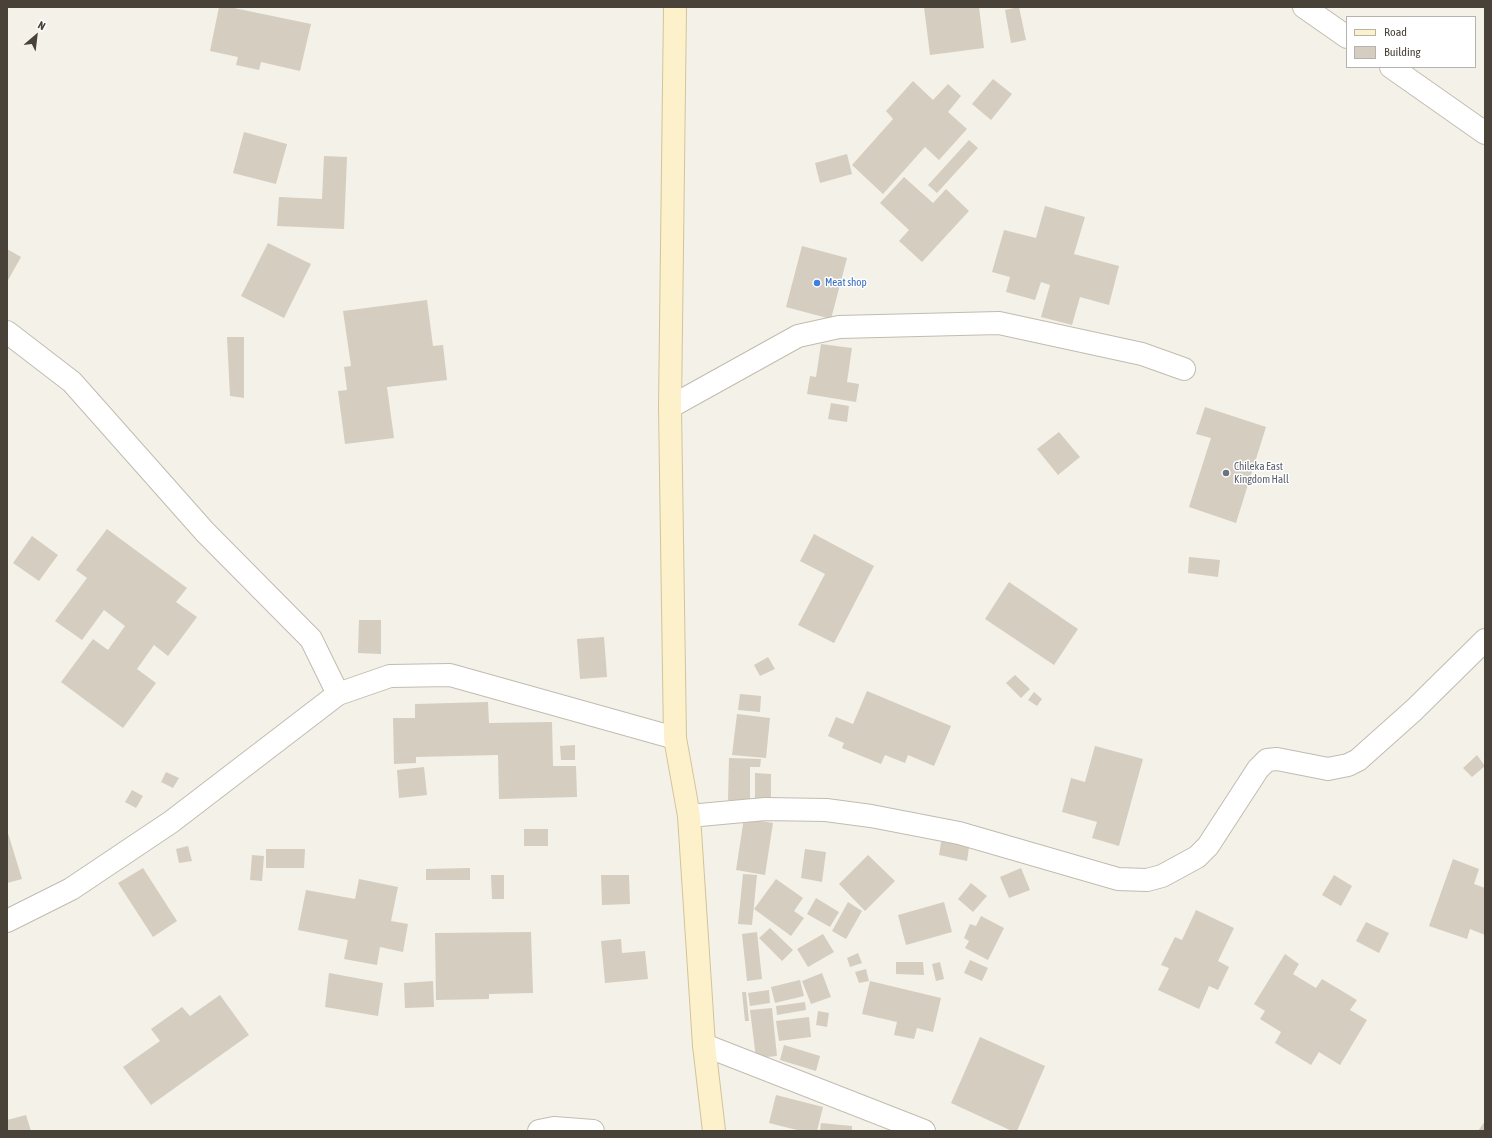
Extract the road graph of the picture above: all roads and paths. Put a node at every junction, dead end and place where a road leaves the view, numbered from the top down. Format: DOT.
graph roads {
  1 [pos="675,7"];
  2 [pos="1304,7"];
  3 [pos="1346,36"];
  4 [pos="1392,68"];
  5 [pos="1485,132"];
  6 [pos="7,332"];
  7 [pos="1184,369"];
  8 [pos="670,407"];
  9 [pos="1485,640"];
  10 [pos="338,694"];
  11 [pos="675,738"];
  12 [pos="689,816"];
  13 [pos="7,921"];
  14 [pos="704,1045"];
  15 [pos="539,1131"];
  16 [pos="593,1131"];
  17 [pos="714,1131"];
  18 [pos="924,1131"];
  1 -- 8 [label="main road"];
  2 -- 3 [label="street"];
  4 -- 5 [label="street"];
  6 -- 10 [label="street"];
  7 -- 8 [label="street"];
  8 -- 11 [label="main road"];
  9 -- 12 [label="street"];
  10 -- 11 [label="street"];
  10 -- 13 [label="street"];
  11 -- 12 [label="main road"];
  12 -- 14 [label="main road"];
  14 -- 17 [label="main road"];
  14 -- 18 [label="street"];
  15 -- 16 [label="street"];
}
